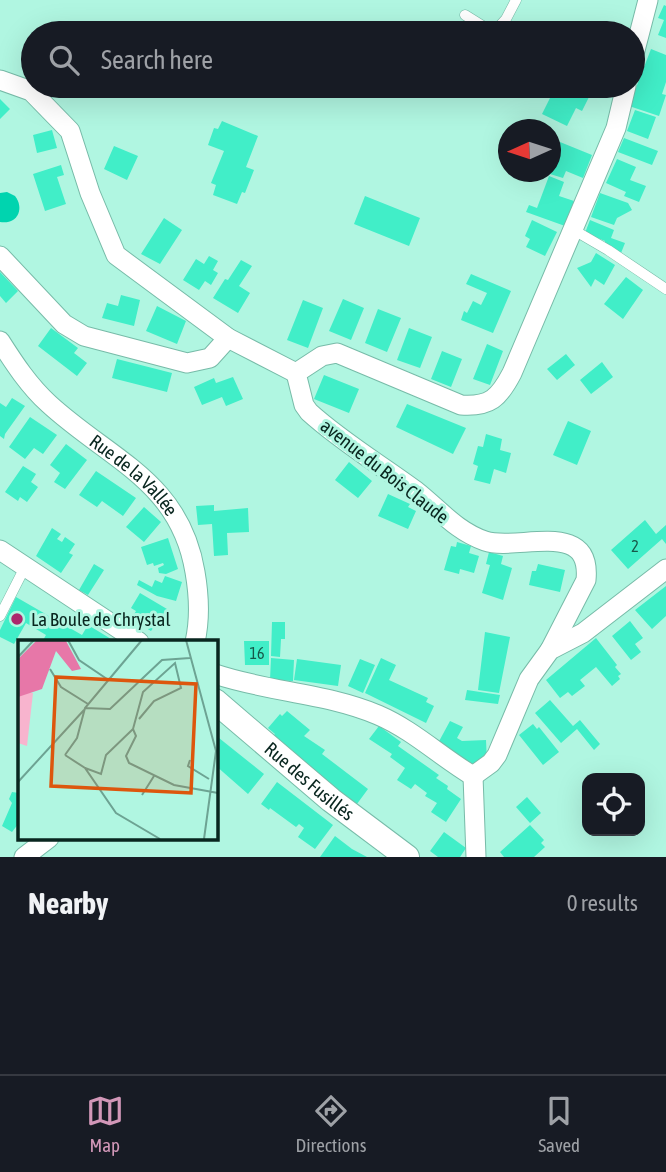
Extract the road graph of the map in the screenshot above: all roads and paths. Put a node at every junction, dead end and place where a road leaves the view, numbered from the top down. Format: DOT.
graph roads {
  1 [pos="516,0"];
  2 [pos="648,0"];
  3 [pos="465,15"];
  4 [pos="475,21"];
  5 [pos="504,21"];
  6 [pos="643,21"];
  7 [pos="0,80"];
  8 [pos="21,87"];
  9 [pos="38,98"];
  10 [pos="623,98"];
  11 [pos="572,229"];
  12 [pos="0,256"];
  13 [pos="666,289"];
  14 [pos="228,338"];
  15 [pos="0,341"];
  16 [pos="296,373"];
  17 [pos="0,550"];
  18 [pos="25,567"];
  19 [pos="666,569"];
  20 [pos="0,616"];
  21 [pos="136,640"];
  22 [pos="195,640"];
  23 [pos="550,650"];
  24 [pos="217,675"];
  25 [pos="217,703"];
  26 [pos="473,776"];
  27 [pos="48,839"];
  28 [pos="24,857"];
  29 [pos="407,857"];
  30 [pos="475,857"];
  1 -- 5 [label="lane"];
  2 -- 6 [label="street"];
  3 -- 4 [label="lane"];
  7 -- 8 [label="street"];
  9 -- 14 [label="street"];
  10 -- 11 [label="street"];
  11 -- 13 [label="lane"];
  11 -- 16 [label="street"];
  12 -- 14 [label="street"];
  14 -- 16 [label="street"];
  15 -- 22 [label="street, Rue de la Vallée"];
  16 -- 23 [label="street, avenue du Bois Claude"];
  17 -- 18 [label="street"];
  18 -- 20 [label="lane"];
  18 -- 21 [label="street"];
  19 -- 23 [label="street"];
  23 -- 26 [label="street, avenue du Bois Claude"];
  24 -- 26 [label="street"];
  25 -- 29 [label="street, Rue des Fusillés"];
  26 -- 30 [label="street"];
  27 -- 28 [label="street"];
}
